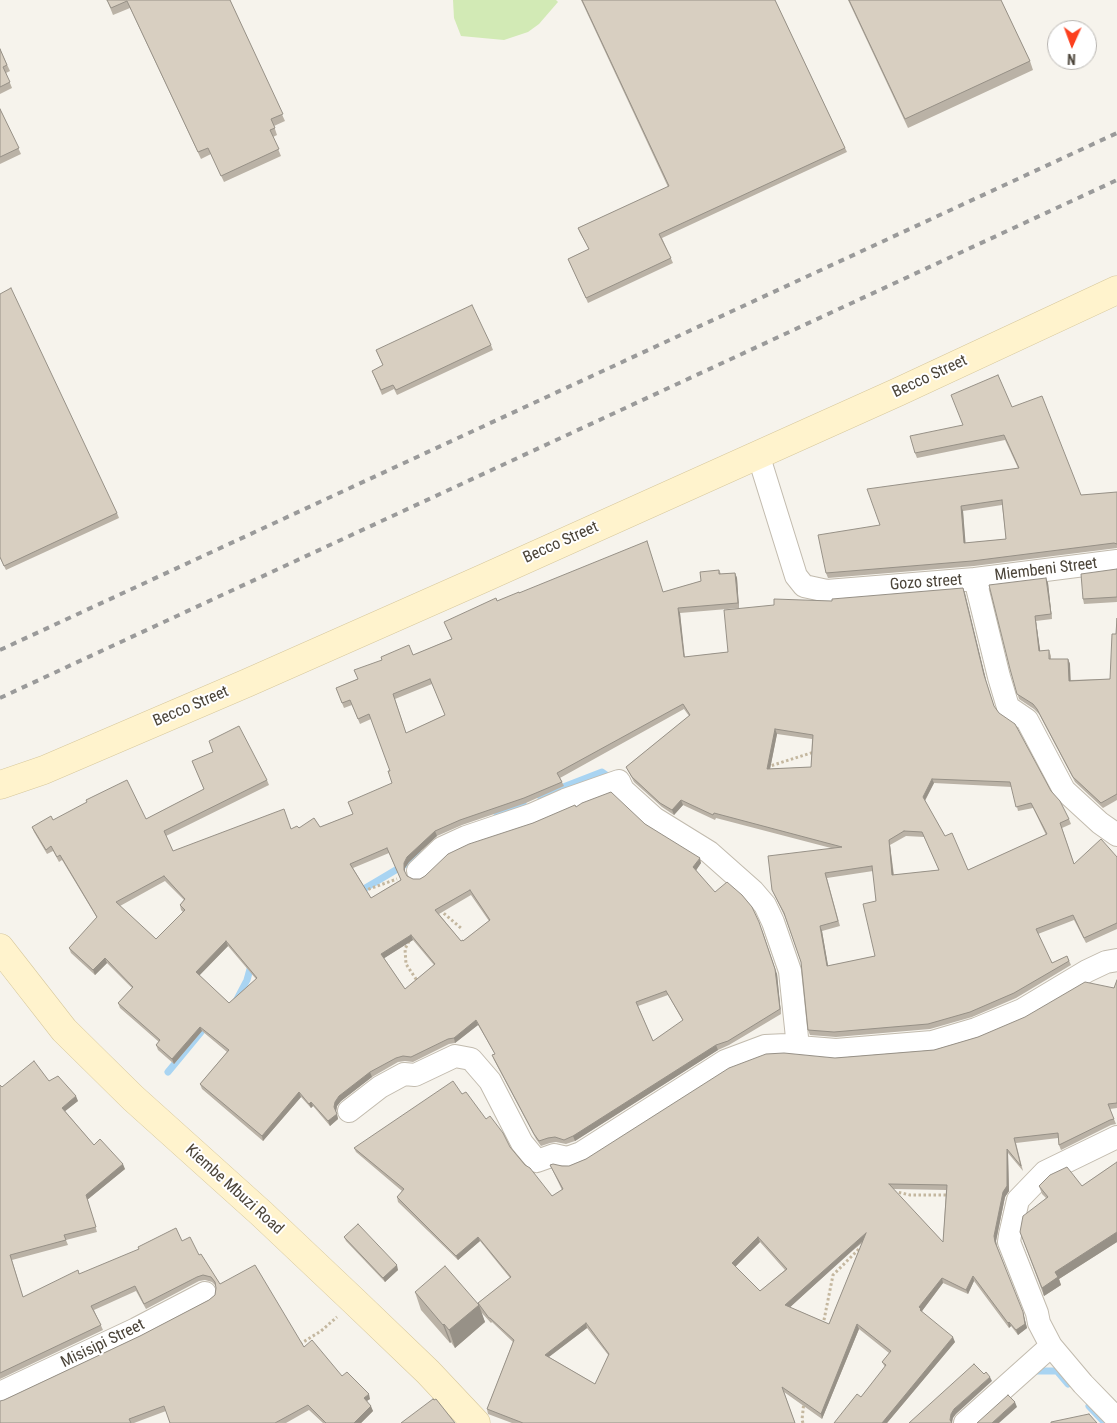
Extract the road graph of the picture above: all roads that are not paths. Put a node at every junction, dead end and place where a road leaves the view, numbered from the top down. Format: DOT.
graph roads {
  1 [pos="1117,290"];
  2 [pos="758,454"];
  3 [pos="1117,561"];
  4 [pos="975,579"];
  5 [pos="0,786"];
  6 [pos="1117,835"];
  7 [pos="418,871"];
  8 [pos="0,948"];
  9 [pos="1117,960"];
  10 [pos="798,1047"];
  11 [pos="349,1111"];
  12 [pos="1117,1137"];
  13 [pos="204,1293"];
  14 [pos="1051,1346"];
  15 [pos="0,1393"];
  16 [pos="1117,1419"];
  17 [pos="476,1423"];
  18 [pos="965,1423"];
  1 -- 2 [label="street, Becco Street"];
  2 -- 4 [label="street, Gozo street"];
  2 -- 5 [label="street, Becco Street"];
  3 -- 4 [label="street, Miembeni Street"];
  4 -- 6 [label="street, Gozo street"];
  7 -- 10 [label="street"];
  8 -- 17 [label="street, Kiembe Mbuzi Road"];
  9 -- 10 [label="street"];
  10 -- 11 [label="street"];
  12 -- 14 [label="street"];
  13 -- 15 [label="street, Misisipi Street"];
  14 -- 16 [label="street"];
  14 -- 18 [label="street"];
}
